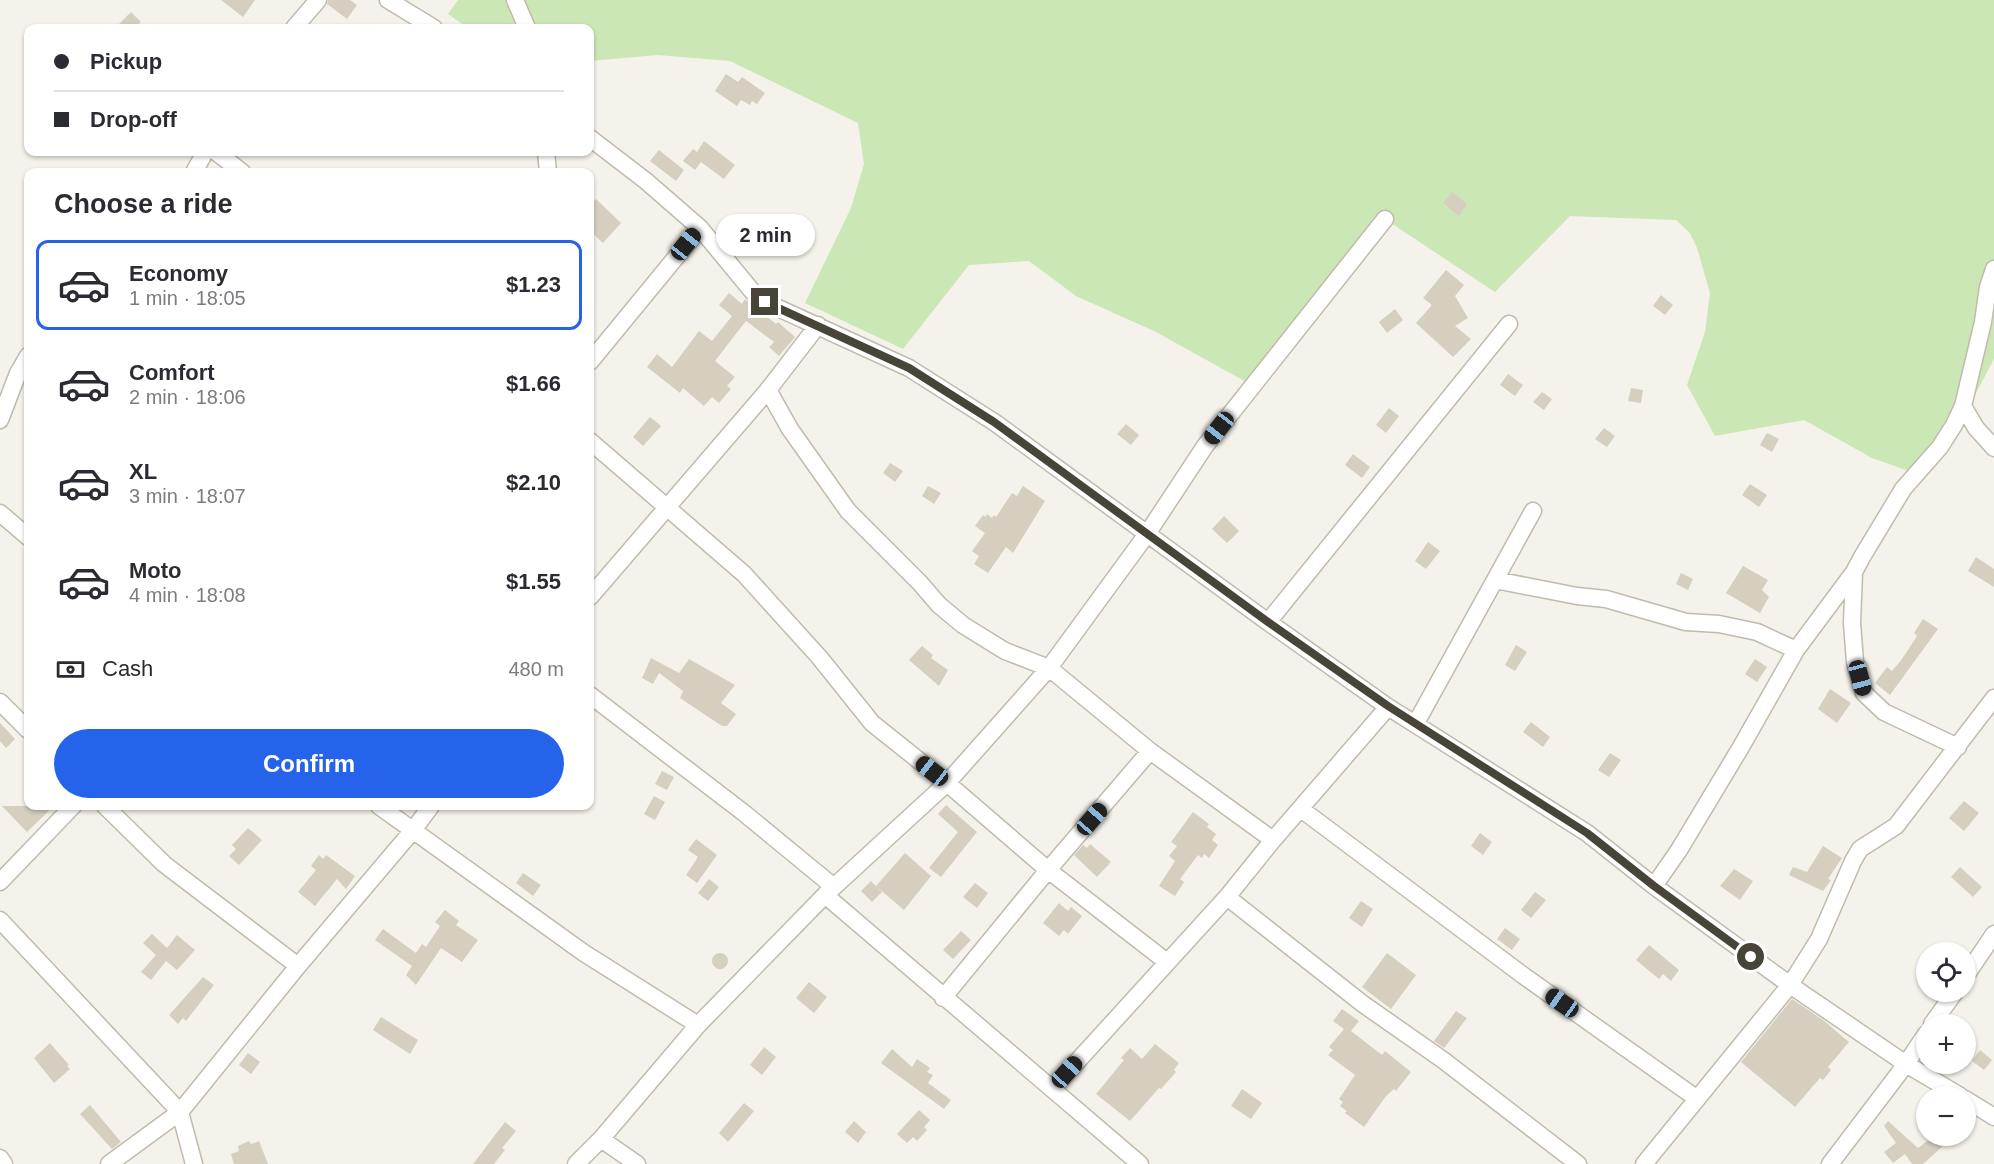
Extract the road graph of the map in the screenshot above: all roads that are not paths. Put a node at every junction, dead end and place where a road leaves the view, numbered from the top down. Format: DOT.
graph roads {
  1 [pos="318,0"];
  2 [pos="388,0"];
  3 [pos="515,0"];
  4 [pos="409,6"];
  5 [pos="297,24"];
  6 [pos="429,24"];
  7 [pos="524,24"];
  8 [pos="594,141"];
  9 [pos="221,156"];
  10 [pos="237,168"];
  11 [pos="1385,219"];
  12 [pos="700,228"];
  13 [pos="1994,269"];
  14 [pos="1509,324"];
  15 [pos="818,325"];
  16 [pos="594,357"];
  17 [pos="24,363"];
  18 [pos="768,390"];
  19 [pos="1963,406"];
  20 [pos="0,420"];
  21 [pos="594,444"];
  22 [pos="1994,447"];
  23 [pos="667,507"];
  24 [pos="1533,511"];
  25 [pos="0,513"];
  26 [pos="24,534"];
  27 [pos="1147,534"];
  28 [pos="1854,572"];
  29 [pos="1495,580"];
  30 [pos="594,592"];
  31 [pos="1268,622"];
  32 [pos="1796,650"];
  33 [pos="1049,668"];
  34 [pos="594,698"];
  35 [pos="1994,698"];
  36 [pos="0,702"];
  37 [pos="1388,706"];
  38 [pos="1416,723"];
  39 [pos="24,726"];
  40 [pos="1958,747"];
  41 [pos="1150,751"];
  42 [pos="948,783"];
  43 [pos="1301,809"];
  44 [pos="69,810"];
  45 [pos="109,810"];
  46 [pos="385,810"];
  47 [pos="428,810"];
  48 [pos="414,829"];
  49 [pos="1273,840"];
  50 [pos="1048,870"];
  51 [pos="0,882"];
  52 [pos="1654,886"];
  53 [pos="829,891"];
  54 [pos="1227,897"];
  55 [pos="0,920"];
  56 [pos="1994,934"];
  57 [pos="1976,960"];
  58 [pos="1167,962"];
  59 [pos="298,966"];
  60 [pos="1790,985"];
  61 [pos="943,998"];
  62 [pos="698,1025"];
  63 [pos="1916,1049"];
  64 [pos="1906,1064"];
  65 [pos="1943,1086"];
  66 [pos="1053,1088"];
  67 [pos="1696,1098"];
  68 [pos="1976,1106"];
  69 [pos="180,1112"];
  70 [pos="1994,1117"];
  71 [pos="601,1139"];
  72 [pos="0,1158"];
  73 [pos="4,1164"];
  74 [pos="109,1164"];
  75 [pos="194,1164"];
  76 [pos="576,1164"];
  77 [pos="637,1164"];
  78 [pos="1140,1164"];
  79 [pos="1578,1164"];
  80 [pos="1644,1164"];
  81 [pos="1830,1164"];
  1 -- 5 [label="street"];
  2 -- 4 [label="street"];
  3 -- 7 [label="street"];
  4 -- 6 [label="street"];
  8 -- 12 [label="street"];
  9 -- 10 [label="street"];
  11 -- 27 [label="street"];
  12 -- 15 [label="street"];
  12 -- 16 [label="street"];
  13 -- 19 [label="street"];
  14 -- 31 [label="street"];
  15 -- 18 [label="street"];
  15 -- 27 [label="street"];
  17 -- 20 [label="street"];
  18 -- 23 [label="street"];
  18 -- 33 [label="street"];
  19 -- 22 [label="street"];
  19 -- 28 [label="street"];
  21 -- 23 [label="street"];
  23 -- 30 [label="street"];
  23 -- 42 [label="street"];
  24 -- 29 [label="street"];
  25 -- 26 [label="street"];
  27 -- 31 [label="street"];
  27 -- 33 [label="street"];
  28 -- 32 [label="street"];
  28 -- 40 [label="street"];
  29 -- 32 [label="street"];
  29 -- 38 [label="street"];
  31 -- 37 [label="street"];
  32 -- 52 [label="street"];
  33 -- 41 [label="street"];
  33 -- 42 [label="street"];
  34 -- 53 [label="street"];
  35 -- 40 [label="street"];
  36 -- 39 [label="street"];
  37 -- 38 [label="street"];
  37 -- 43 [label="street"];
  38 -- 52 [label="street"];
  40 -- 60 [label="street"];
  41 -- 49 [label="street"];
  41 -- 50 [label="street"];
  42 -- 50 [label="street"];
  42 -- 53 [label="street"];
  43 -- 49 [label="street"];
  43 -- 67 [label="street"];
  44 -- 51 [label="street"];
  45 -- 59 [label="street"];
  46 -- 48 [label="street"];
  47 -- 48 [label="street"];
  48 -- 59 [label="street"];
  48 -- 62 [label="street"];
  49 -- 54 [label="street"];
  50 -- 58 [label="street"];
  50 -- 61 [label="street"];
  52 -- 60 [label="street"];
  53 -- 61 [label="street"];
  53 -- 62 [label="street"];
  54 -- 58 [label="street"];
  54 -- 79 [label="street"];
  55 -- 69 [label="street"];
  56 -- 57 [label="street"];
  58 -- 66 [label="street"];
  59 -- 69 [label="street"];
  60 -- 64 [label="street"];
  60 -- 67 [label="street"];
  61 -- 66 [label="street"];
  62 -- 71 [label="street"];
  63 -- 64 [label="street"];
  64 -- 65 [label="street"];
  64 -- 81 [label="street"];
  66 -- 78 [label="street"];
  67 -- 80 [label="street"];
  68 -- 70 [label="street"];
  69 -- 74 [label="street"];
  69 -- 75 [label="street"];
  71 -- 76 [label="street"];
  71 -- 77 [label="street"];
  72 -- 73 [label="street"];
}
